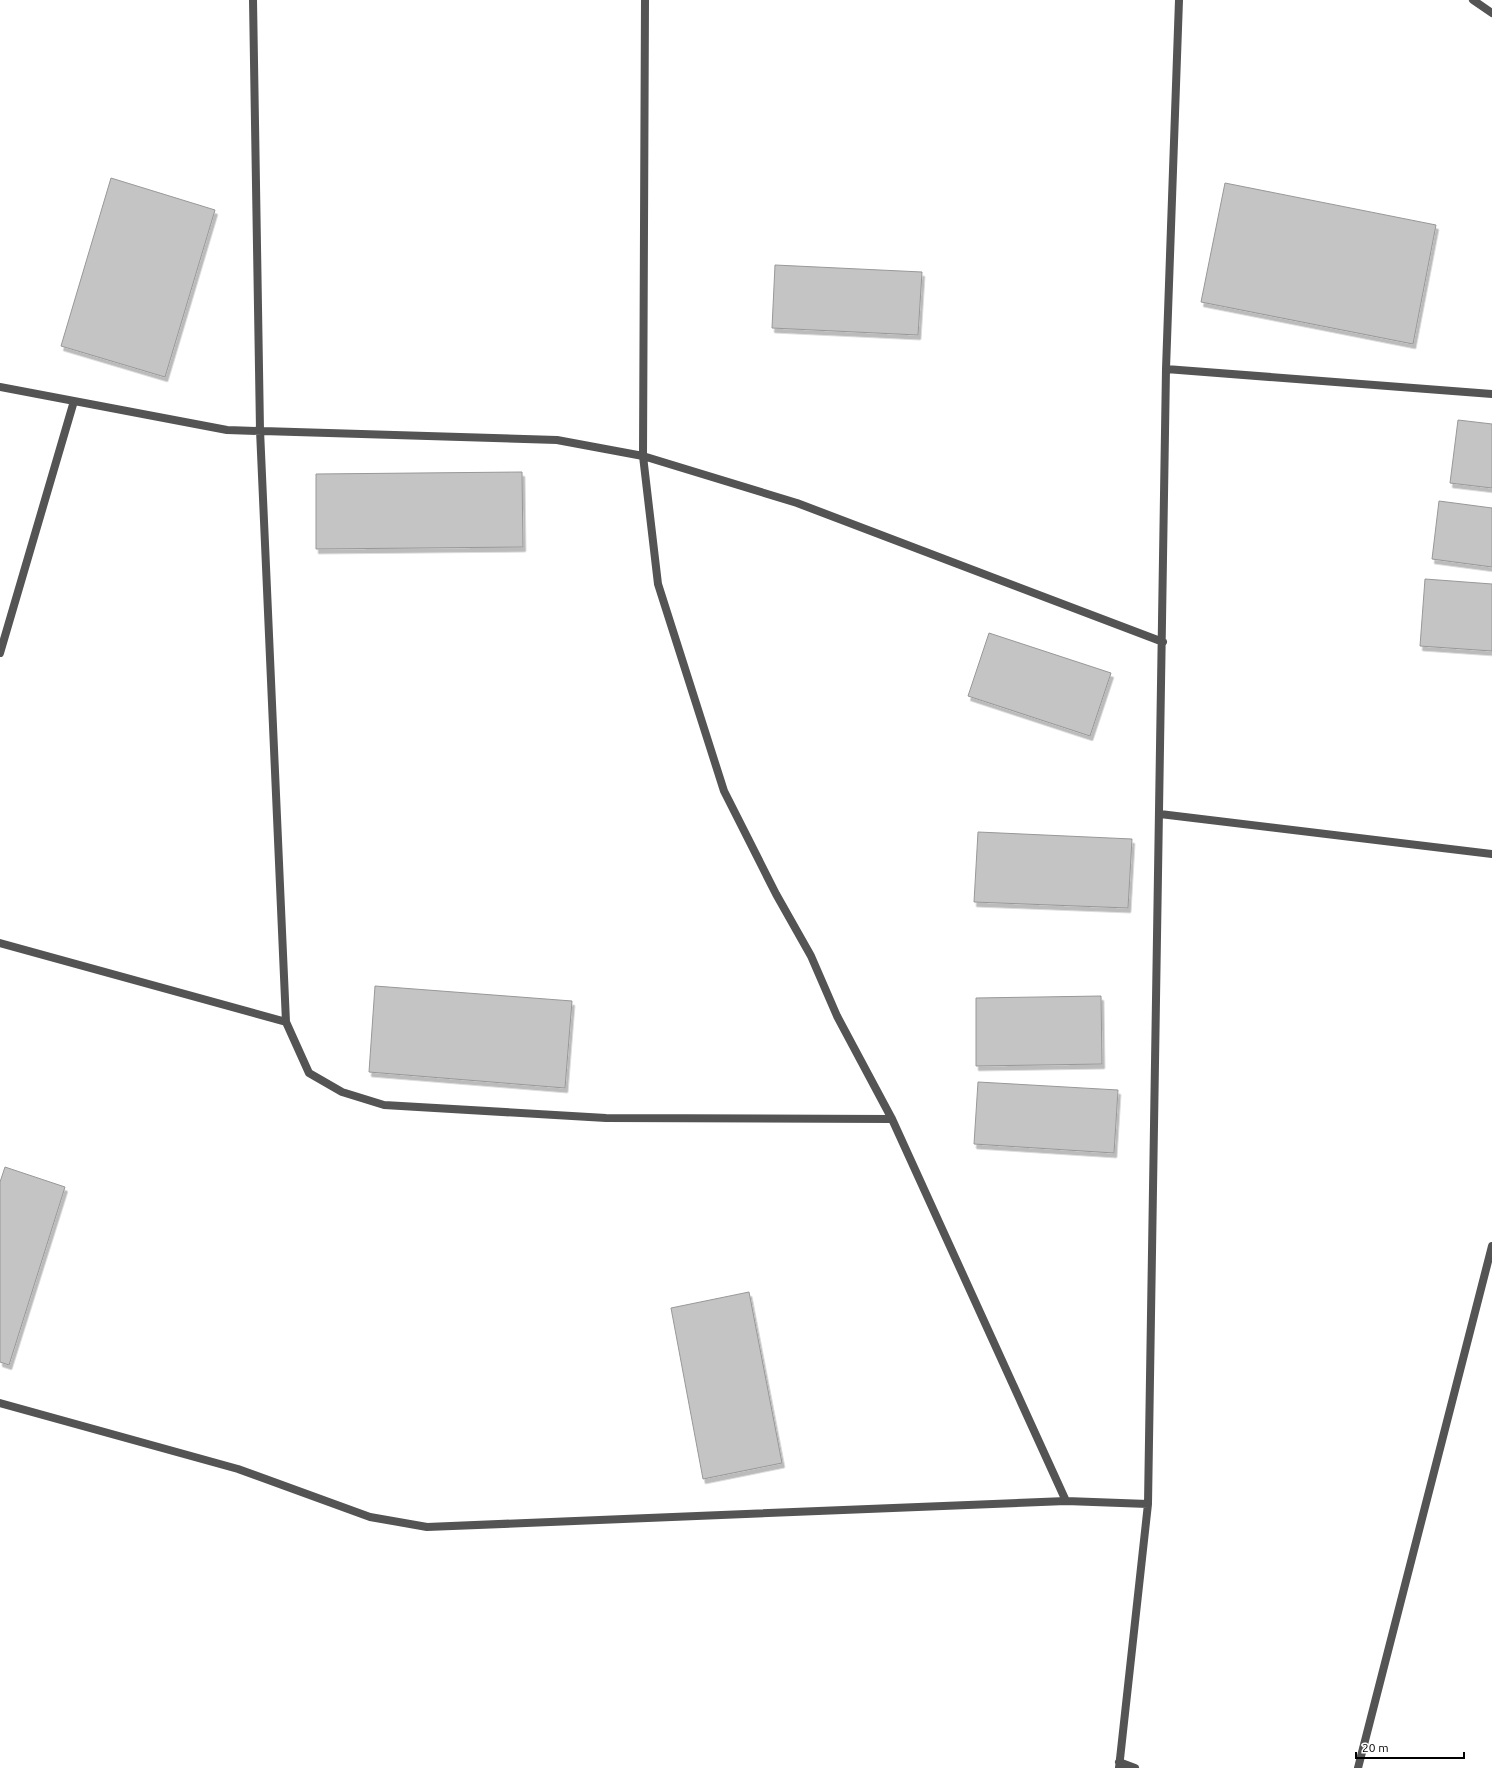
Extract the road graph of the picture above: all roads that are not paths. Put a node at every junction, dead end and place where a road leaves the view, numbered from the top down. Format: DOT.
graph roads {
  1 [pos="253,0"];
  2 [pos="645,0"];
  3 [pos="1179,0"];
  4 [pos="1473,0"];
  5 [pos="1492,13"];
  6 [pos="1166,369"];
  7 [pos="0,387"];
  8 [pos="1492,394"];
  9 [pos="74,401"];
  10 [pos="260,430"];
  11 [pos="643,456"];
  12 [pos="1163,642"];
  13 [pos="0,653"];
  14 [pos="1160,814"];
  15 [pos="1492,854"];
  16 [pos="0,943"];
  17 [pos="286,1022"];
  18 [pos="892,1119"];
  19 [pos="1492,1246"];
  20 [pos="0,1403"];
  21 [pos="1066,1502"];
  22 [pos="1148,1504"];
  23 [pos="1119,1765"];
  24 [pos="1135,1768"];
  25 [pos="1358,1768"];
  1 -- 10 [label="street"];
  2 -- 11 [label="street"];
  3 -- 6 [label="street"];
  4 -- 5 [label="street"];
  6 -- 8 [label="street"];
  6 -- 12 [label="street"];
  7 -- 9 [label="street"];
  9 -- 10 [label="street"];
  9 -- 13 [label="street"];
  10 -- 11 [label="street"];
  10 -- 17 [label="street"];
  11 -- 12 [label="street"];
  11 -- 18 [label="street"];
  12 -- 14 [label="street"];
  14 -- 15 [label="street"];
  14 -- 22 [label="street"];
  16 -- 17 [label="street"];
  17 -- 18 [label="street"];
  18 -- 21 [label="street"];
  19 -- 25 [label="street"];
  20 -- 21 [label="street"];
  21 -- 22 [label="street"];
  22 -- 23 [label="street"];
  23 -- 24 [label="street"];
}
